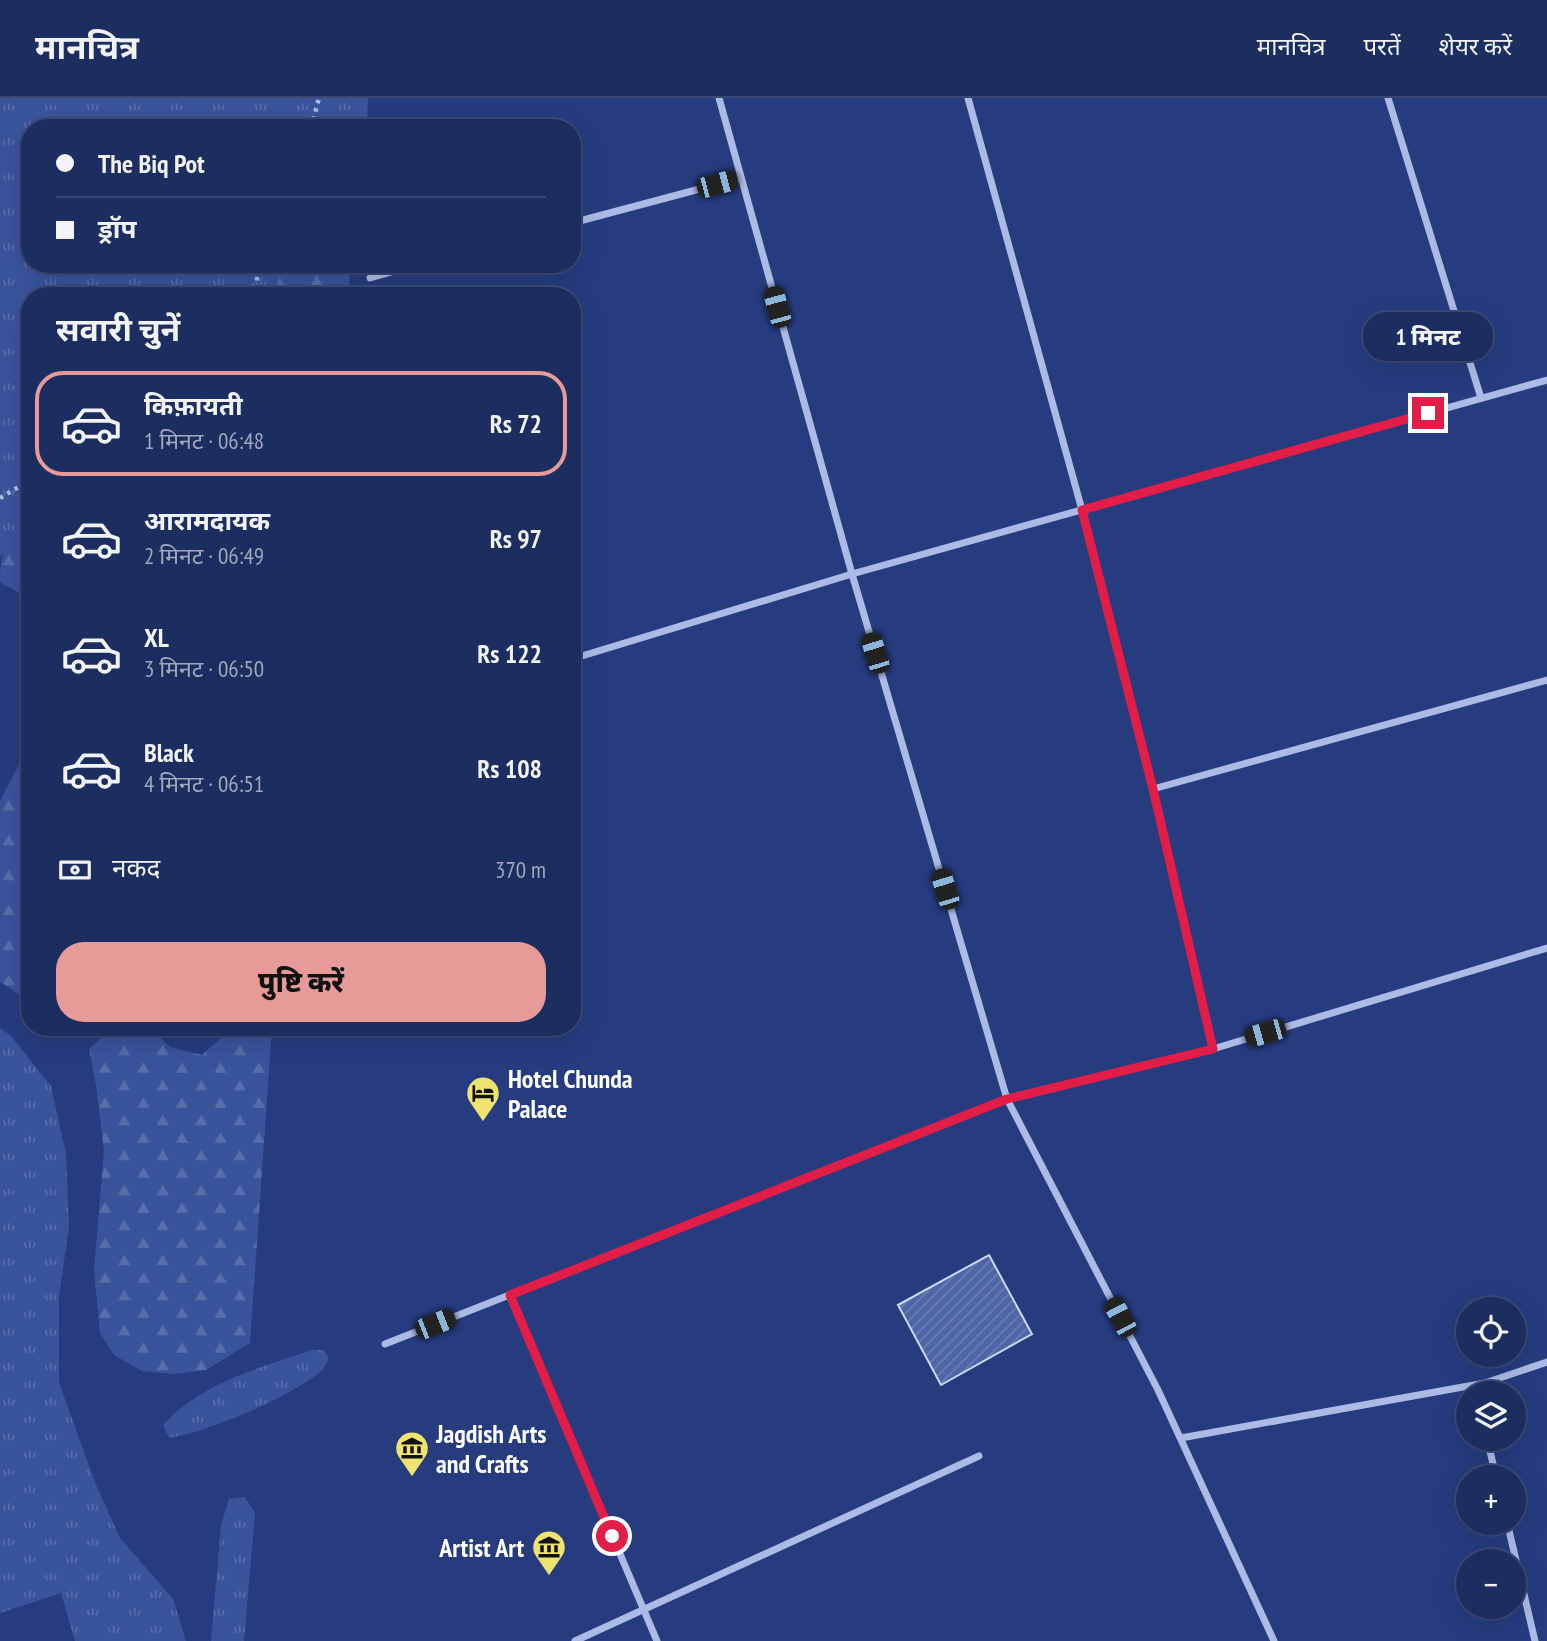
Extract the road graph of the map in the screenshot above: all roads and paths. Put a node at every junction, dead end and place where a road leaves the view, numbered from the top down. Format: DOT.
graph roads {
  1 [pos="318,98"];
  2 [pos="719,98"];
  3 [pos="968,98"];
  4 [pos="1388,98"];
  5 [pos="313,119"];
  6 [pos="741,178"];
  7 [pos="581,221"];
  8 [pos="388,273"];
  9 [pos="370,278"];
  10 [pos="1547,380"];
  11 [pos="1481,398"];
  12 [pos="21,485"];
  13 [pos="0,498"];
  14 [pos="1082,510"];
  15 [pos="852,574"];
  16 [pos="581,656"];
  17 [pos="1547,680"];
  18 [pos="1153,789"];
  19 [pos="1547,948"];
  20 [pos="1213,1049"];
  21 [pos="1007,1099"];
  22 [pos="510,1295"];
  23 [pos="385,1344"];
  24 [pos="1547,1362"];
  25 [pos="1496,1381"];
  26 [pos="1456,1392"];
  27 [pos="1181,1438"];
  28 [pos="979,1456"];
  29 [pos="1510,1535"];
  30 [pos="643,1608"];
  31 [pos="575,1641"];
  32 [pos="657,1641"];
  33 [pos="1274,1641"];
  34 [pos="1535,1641"];
  1 -- 5 [label="path"];
  2 -- 6 [label="street"];
  3 -- 14 [label="street"];
  4 -- 11 [label="street"];
  6 -- 7 [label="street"];
  6 -- 15 [label="street"];
  8 -- 9 [label="street"];
  10 -- 11 [label="street"];
  11 -- 14 [label="street"];
  12 -- 13 [label="path"];
  14 -- 15 [label="street"];
  14 -- 18 [label="street"];
  15 -- 16 [label="street"];
  15 -- 21 [label="street"];
  17 -- 18 [label="street"];
  18 -- 20 [label="street"];
  19 -- 20 [label="street"];
  20 -- 21 [label="street"];
  21 -- 22 [label="street"];
  21 -- 27 [label="street"];
  22 -- 23 [label="street"];
  22 -- 30 [label="street"];
  24 -- 25 [label="street"];
  26 -- 27 [label="street"];
  27 -- 33 [label="street"];
  28 -- 30 [label="street"];
  29 -- 34 [label="street"];
  30 -- 31 [label="street"];
  30 -- 32 [label="street"];
}
